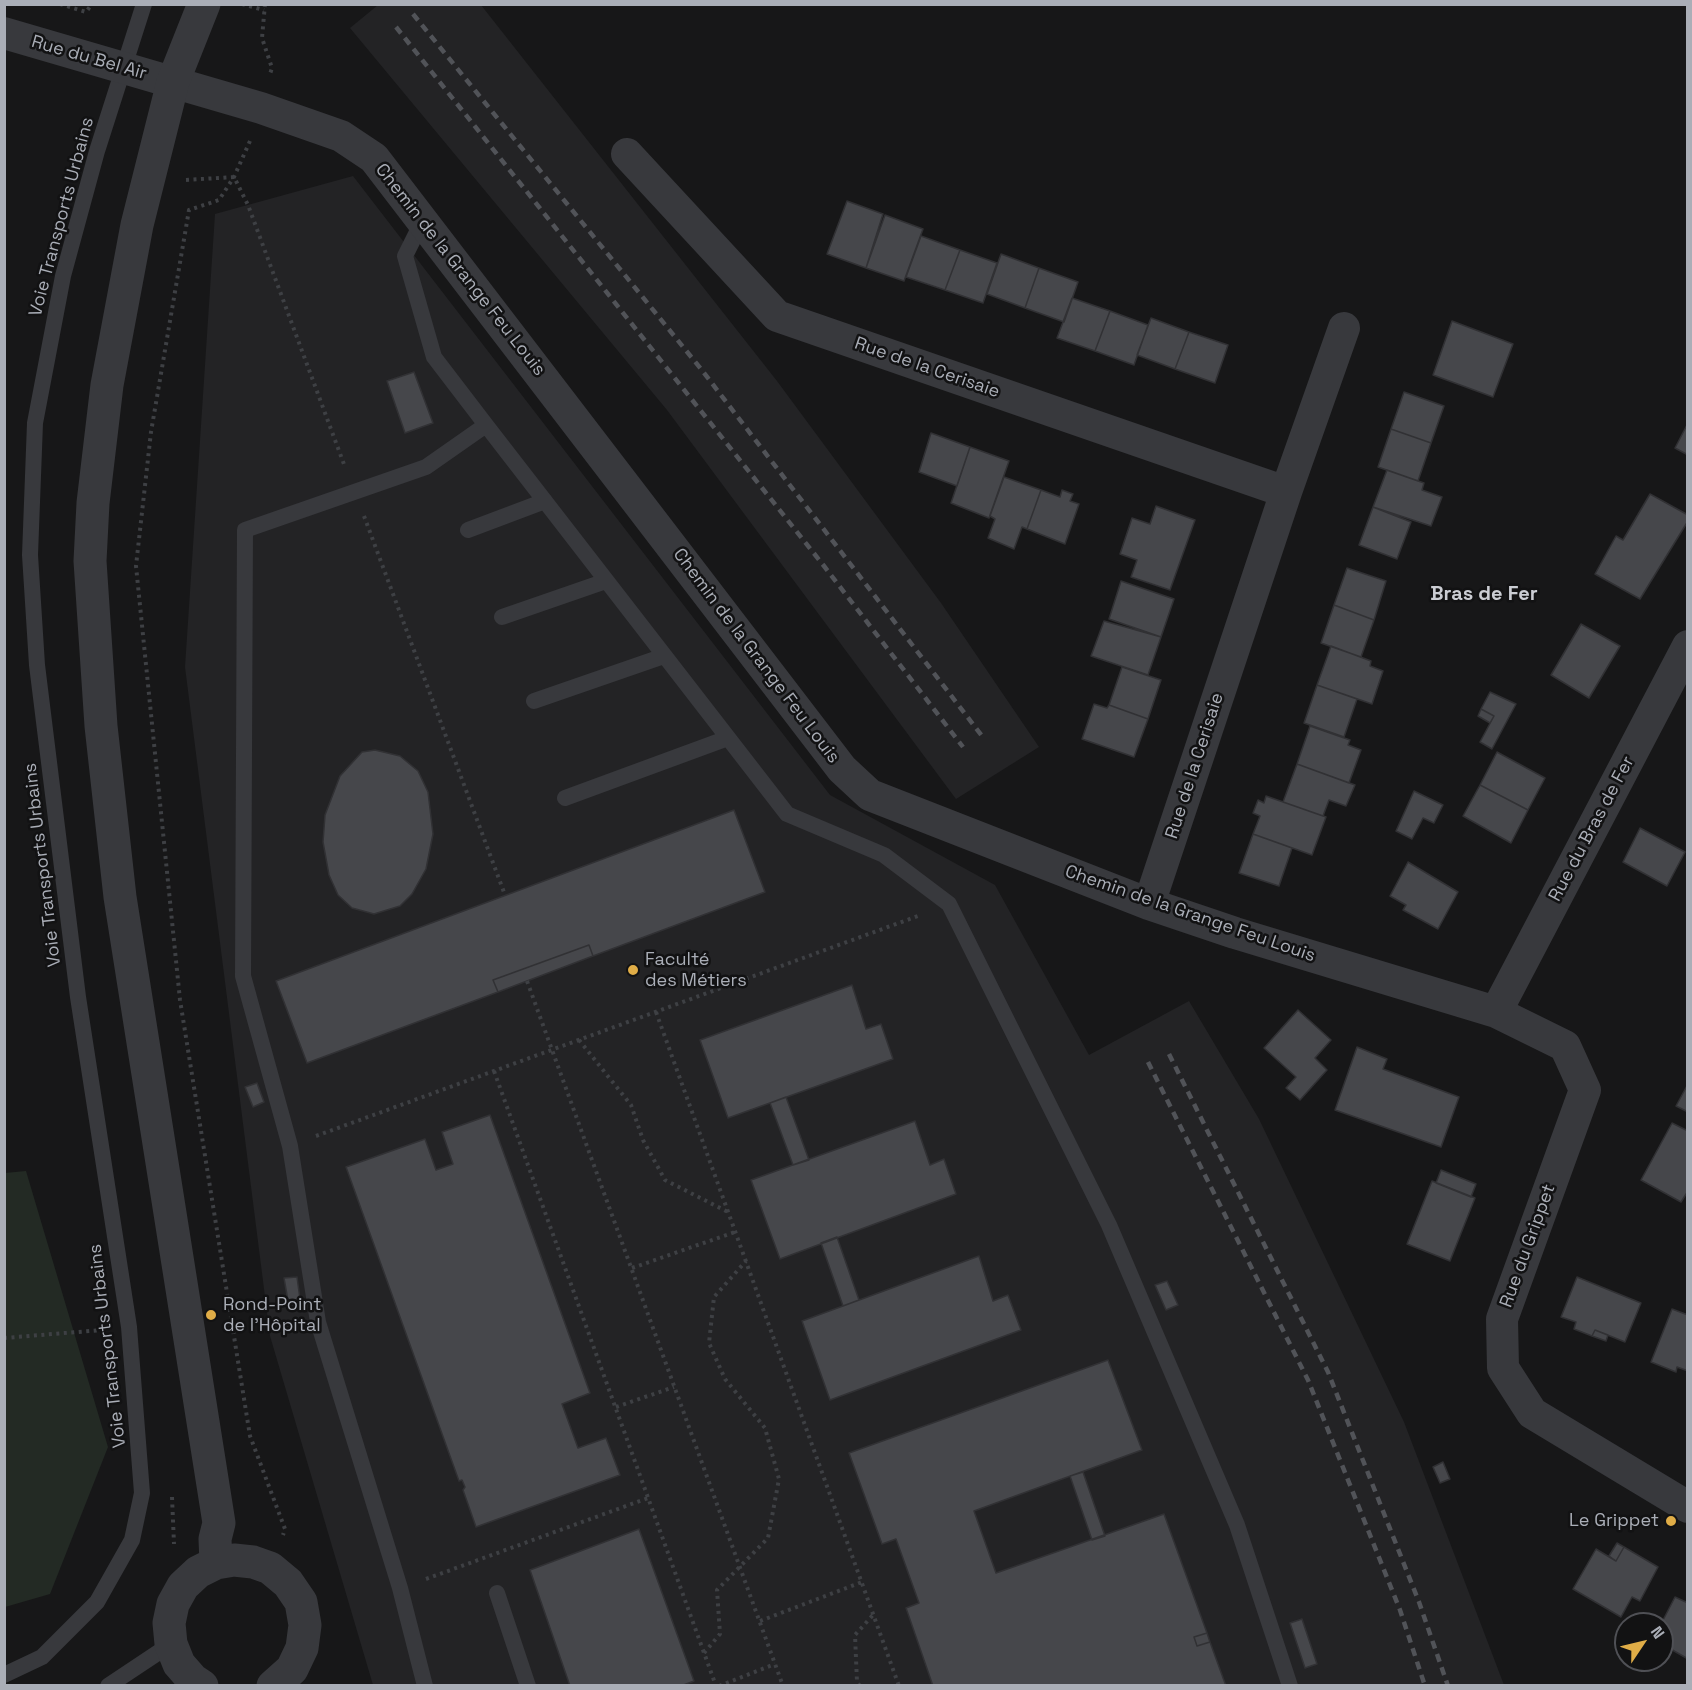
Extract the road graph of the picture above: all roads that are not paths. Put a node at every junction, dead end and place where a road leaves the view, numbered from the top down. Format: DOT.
graph roads {
  1 [pos="144,4"];
  2 [pos="204,4"];
  3 [pos="4,33"];
  4 [pos="124,68"];
  5 [pos="173,82"];
  6 [pos="627,154"];
  7 [pos="423,220"];
  8 [pos="1344,328"];
  9 [pos="486,425"];
  10 [pos="1286,492"];
  11 [pos="545,501"];
  12 [pos="468,530"];
  13 [pos="606,581"];
  14 [pos="502,617"];
  15 [pos="1688,646"];
  16 [pos="664,656"];
  17 [pos="534,701"];
  18 [pos="728,738"];
  19 [pos="565,798"];
  20 [pos="1149,904"];
  21 [pos="1496,1012"];
  22 [pos="1688,1507"];
  23 [pos="216,1563"];
  24 [pos="497,1593"];
  25 [pos="171,1644"];
  26 [pos="4,1675"];
  27 [pos="108,1686"];
  28 [pos="202,1686"];
  29 [pos="273,1686"];
  30 [pos="425,1686"];
  31 [pos="528,1686"];
  32 [pos="1290,1686"];
  1 -- 4 [label="lane, Voie Transports Urbains"];
  2 -- 5 [label="street"];
  3 -- 4 [label="street, Rue du Bel Air"];
  4 -- 5 [label="street, Rue du Bel Air"];
  4 -- 26 [label="lane, Voie Transports Urbains"];
  5 -- 7 [label="street, Chemin de la Grange Feu Louis"];
  5 -- 23 [label="street"];
  6 -- 10 [label="street, Rue de la Cerisaie"];
  7 -- 9 [label="lane"];
  7 -- 20 [label="street, Chemin de la Grange Feu Louis"];
  8 -- 10 [label="street, Rue de la Cerisaie"];
  9 -- 11 [label="lane"];
  9 -- 30 [label="lane"];
  10 -- 20 [label="street, Rue de la Cerisaie"];
  11 -- 12 [label="lane"];
  11 -- 13 [label="lane"];
  13 -- 14 [label="lane"];
  13 -- 16 [label="lane"];
  15 -- 21 [label="street, Rue du Bras de Fer"];
  16 -- 17 [label="lane"];
  16 -- 18 [label="lane"];
  18 -- 19 [label="lane"];
  18 -- 32 [label="lane"];
  20 -- 21 [label="street, Chemin de la Grange Feu Louis"];
  21 -- 22 [label="street, Rue du Grippet"];
  23 -- 25 [label="street"];
  23 -- 29 [label="street"];
  24 -- 31 [label="lane"];
  25 -- 27 [label="lane"];
  25 -- 28 [label="street"];
}
